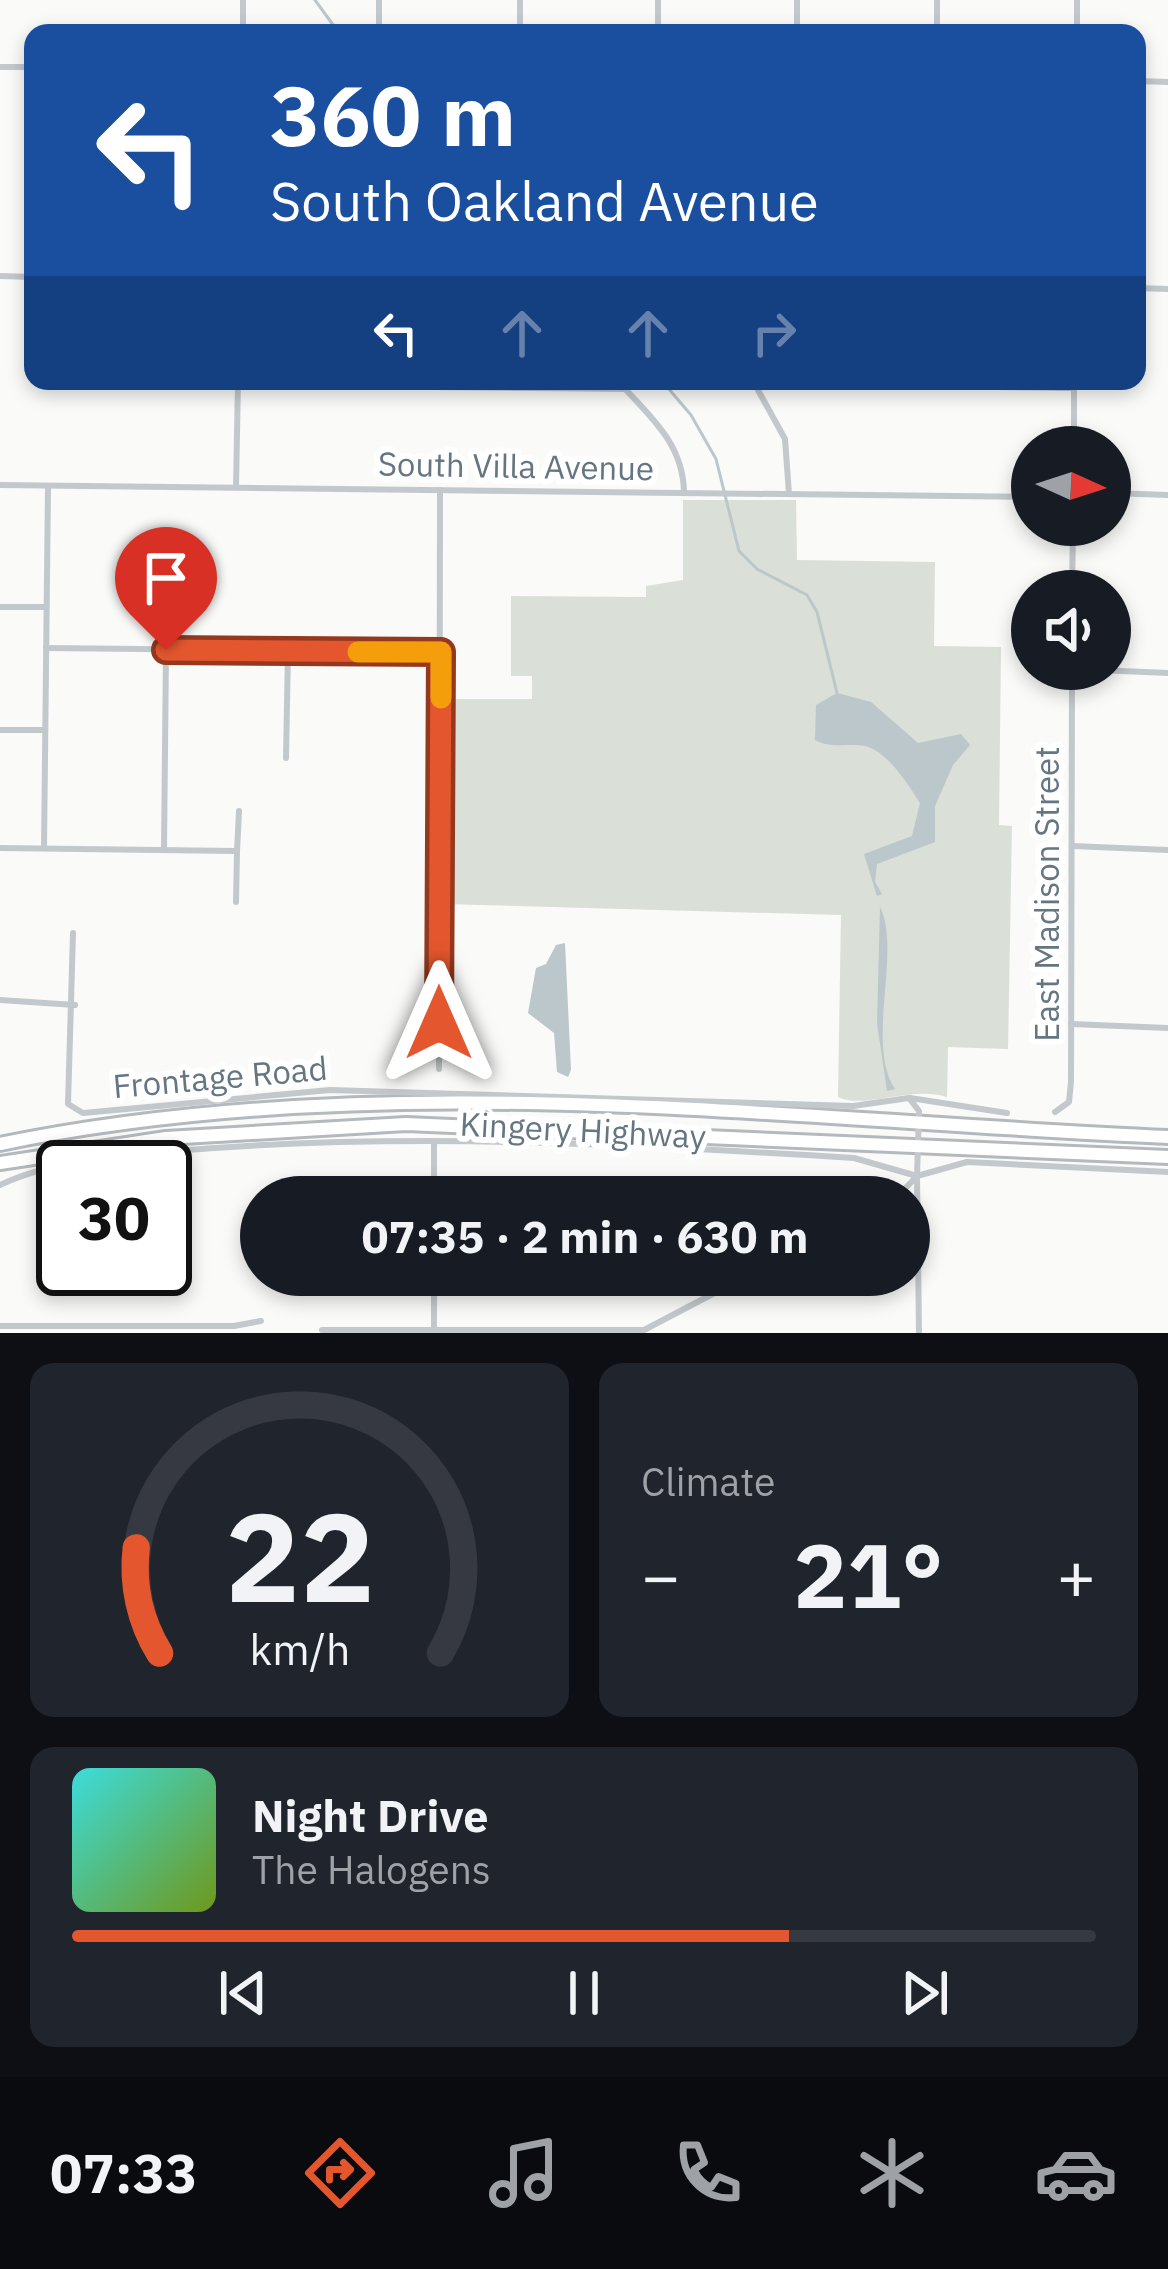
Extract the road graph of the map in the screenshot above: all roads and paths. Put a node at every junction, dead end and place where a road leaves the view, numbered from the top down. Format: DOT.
graph roads {
  1 [pos="238,390"];
  2 [pos="626,390"];
  3 [pos="758,390"];
  4 [pos="1074,390"];
  5 [pos="1074,426"];
  6 [pos="0,485"];
  7 [pos="48,486"];
  8 [pos="236,487"];
  9 [pos="440,490"];
  10 [pos="684,492"];
  11 [pos="789,494"];
  12 [pos="1131,494"];
  13 [pos="1168,495"];
  14 [pos="1011,497"];
  15 [pos="0,607"];
  16 [pos="46,607"];
  17 [pos="46,648"];
  18 [pos="166,650"];
  19 [pos="288,651"];
  20 [pos="441,652"];
  21 [pos="1131,671"];
  22 [pos="1168,673"];
  23 [pos="1073,690"];
  24 [pos="0,730"];
  25 [pos="45,730"];
  26 [pos="286,758"];
  27 [pos="239,811"];
  28 [pos="1072,846"];
  29 [pos="0,848"];
  30 [pos="44,848"];
  31 [pos="164,850"];
  32 [pos="1168,850"];
  33 [pos="237,851"];
  34 [pos="236,902"];
  35 [pos="73,934"];
  36 [pos="0,1000"];
  37 [pos="75,1005"];
  38 [pos="1071,1024"];
  39 [pos="1168,1028"];
  40 [pos="439,1069"];
  41 [pos="909,1098"];
  42 [pos="1055,1112"];
  43 [pos="1006,1113"];
  44 [pos="920,1126"];
  45 [pos="1168,1137"];
  46 [pos="434,1139"];
  47 [pos="0,1144"];
  48 [pos="919,1145"];
  49 [pos="1168,1156"];
  50 [pos="0,1163"];
  51 [pos="1168,1172"];
  52 [pos="434,1176"];
  53 [pos="917,1176"];
  54 [pos="0,1185"];
  55 [pos="434,1296"];
  56 [pos="709,1296"];
  57 [pos="919,1296"];
  58 [pos="261,1322"];
  59 [pos="0,1326"];
  60 [pos="434,1328"];
  61 [pos="322,1330"];
  62 [pos="919,1333"];
  1 -- 8 [label="street"];
  2 -- 10 [label="street"];
  3 -- 11 [label="street"];
  4 -- 5 [label="street"];
  6 -- 7 [label="street, South Villa Avenue"];
  7 -- 8 [label="street, South Villa Avenue"];
  7 -- 16 [label="street"];
  8 -- 9 [label="street, South Villa Avenue"];
  9 -- 10 [label="street, South Villa Avenue"];
  9 -- 20 [label="street"];
  10 -- 11 [label="street, South Villa Avenue"];
  11 -- 14 [label="street, South Villa Avenue"];
  12 -- 13 [label="street"];
  15 -- 16 [label="street"];
  16 -- 17 [label="street"];
  17 -- 18 [label="street"];
  17 -- 25 [label="street"];
  18 -- 19 [label="street"];
  18 -- 31 [label="street"];
  19 -- 20 [label="street"];
  19 -- 26 [label="street"];
  20 -- 40 [label="street"];
  21 -- 22 [label="street"];
  23 -- 28 [label="street, East Madison Street"];
  24 -- 25 [label="street"];
  25 -- 30 [label="street"];
  27 -- 33 [label="street"];
  28 -- 32 [label="street"];
  28 -- 38 [label="street, East Madison Street"];
  29 -- 30 [label="street"];
  30 -- 31 [label="street"];
  31 -- 33 [label="street"];
  33 -- 34 [label="street"];
  35 -- 37 [label="street, Frontage Road"];
  36 -- 37 [label="street"];
  37 -- 41 [label="street, Frontage Road"];
  38 -- 39 [label="street"];
  38 -- 42 [label="street, East Madison Street"];
  41 -- 43 [label="street, Frontage Road"];
  41 -- 44 [label="street"];
  44 -- 45 [label="highway, Kingery Highway"];
  44 -- 47 [label="highway, Kingery Highway"];
  44 -- 48 [label="street"];
  46 -- 52 [label="street"];
  46 -- 53 [label="street"];
  46 -- 54 [label="street"];
  48 -- 49 [label="highway, Kingery Highway"];
  48 -- 50 [label="highway, Kingery Highway"];
  48 -- 53 [label="street"];
  51 -- 53 [label="street"];
  55 -- 60 [label="street"];
  56 -- 60 [label="street"];
  57 -- 62 [label="street"];
  58 -- 59 [label="street"];
  60 -- 61 [label="street"];
}
